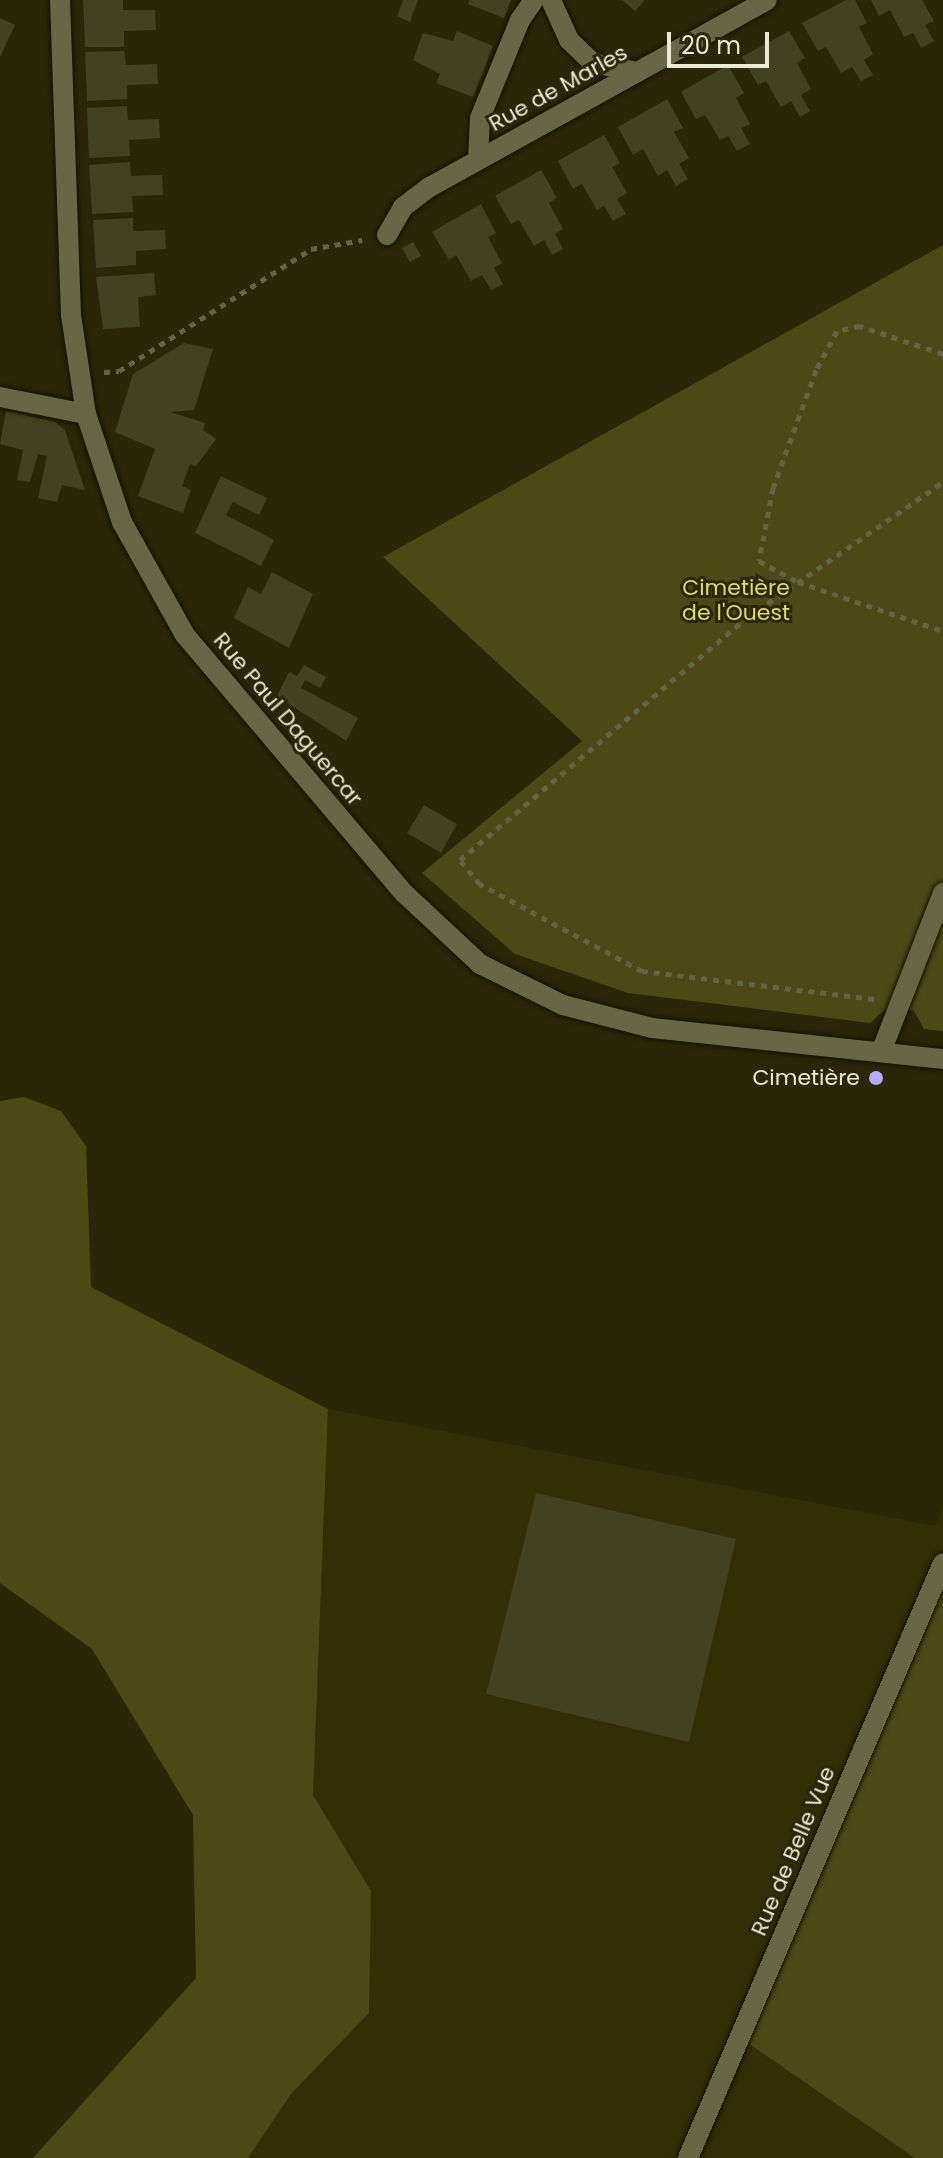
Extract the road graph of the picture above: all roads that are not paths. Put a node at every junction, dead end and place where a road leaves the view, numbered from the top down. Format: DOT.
graph roads {
  1 [pos="60,0"];
  2 [pos="534,0"];
  3 [pos="551,0"];
  4 [pos="767,0"];
  5 [pos="637,72"];
  6 [pos="478,160"];
  7 [pos="387,235"];
  8 [pos="0,397"];
  9 [pos="86,414"];
  10 [pos="943,893"];
  11 [pos="881,1052"];
  12 [pos="943,1059"];
  13 [pos="943,1563"];
  14 [pos="688,2158"];
  1 -- 9 [label="street, Rue Paul Daguercar"];
  2 -- 6 [label="street"];
  3 -- 5 [label="street"];
  4 -- 5 [label="street, Rue de Marles"];
  5 -- 6 [label="street, Rue de Marles"];
  6 -- 7 [label="street, Rue de Marles"];
  8 -- 9 [label="street"];
  9 -- 11 [label="street, Rue Paul Daguercar"];
  10 -- 11 [label="street"];
  11 -- 12 [label="street, Rue Paul Daguercar"];
  13 -- 14 [label="street, Rue de Belle Vue"];
}
